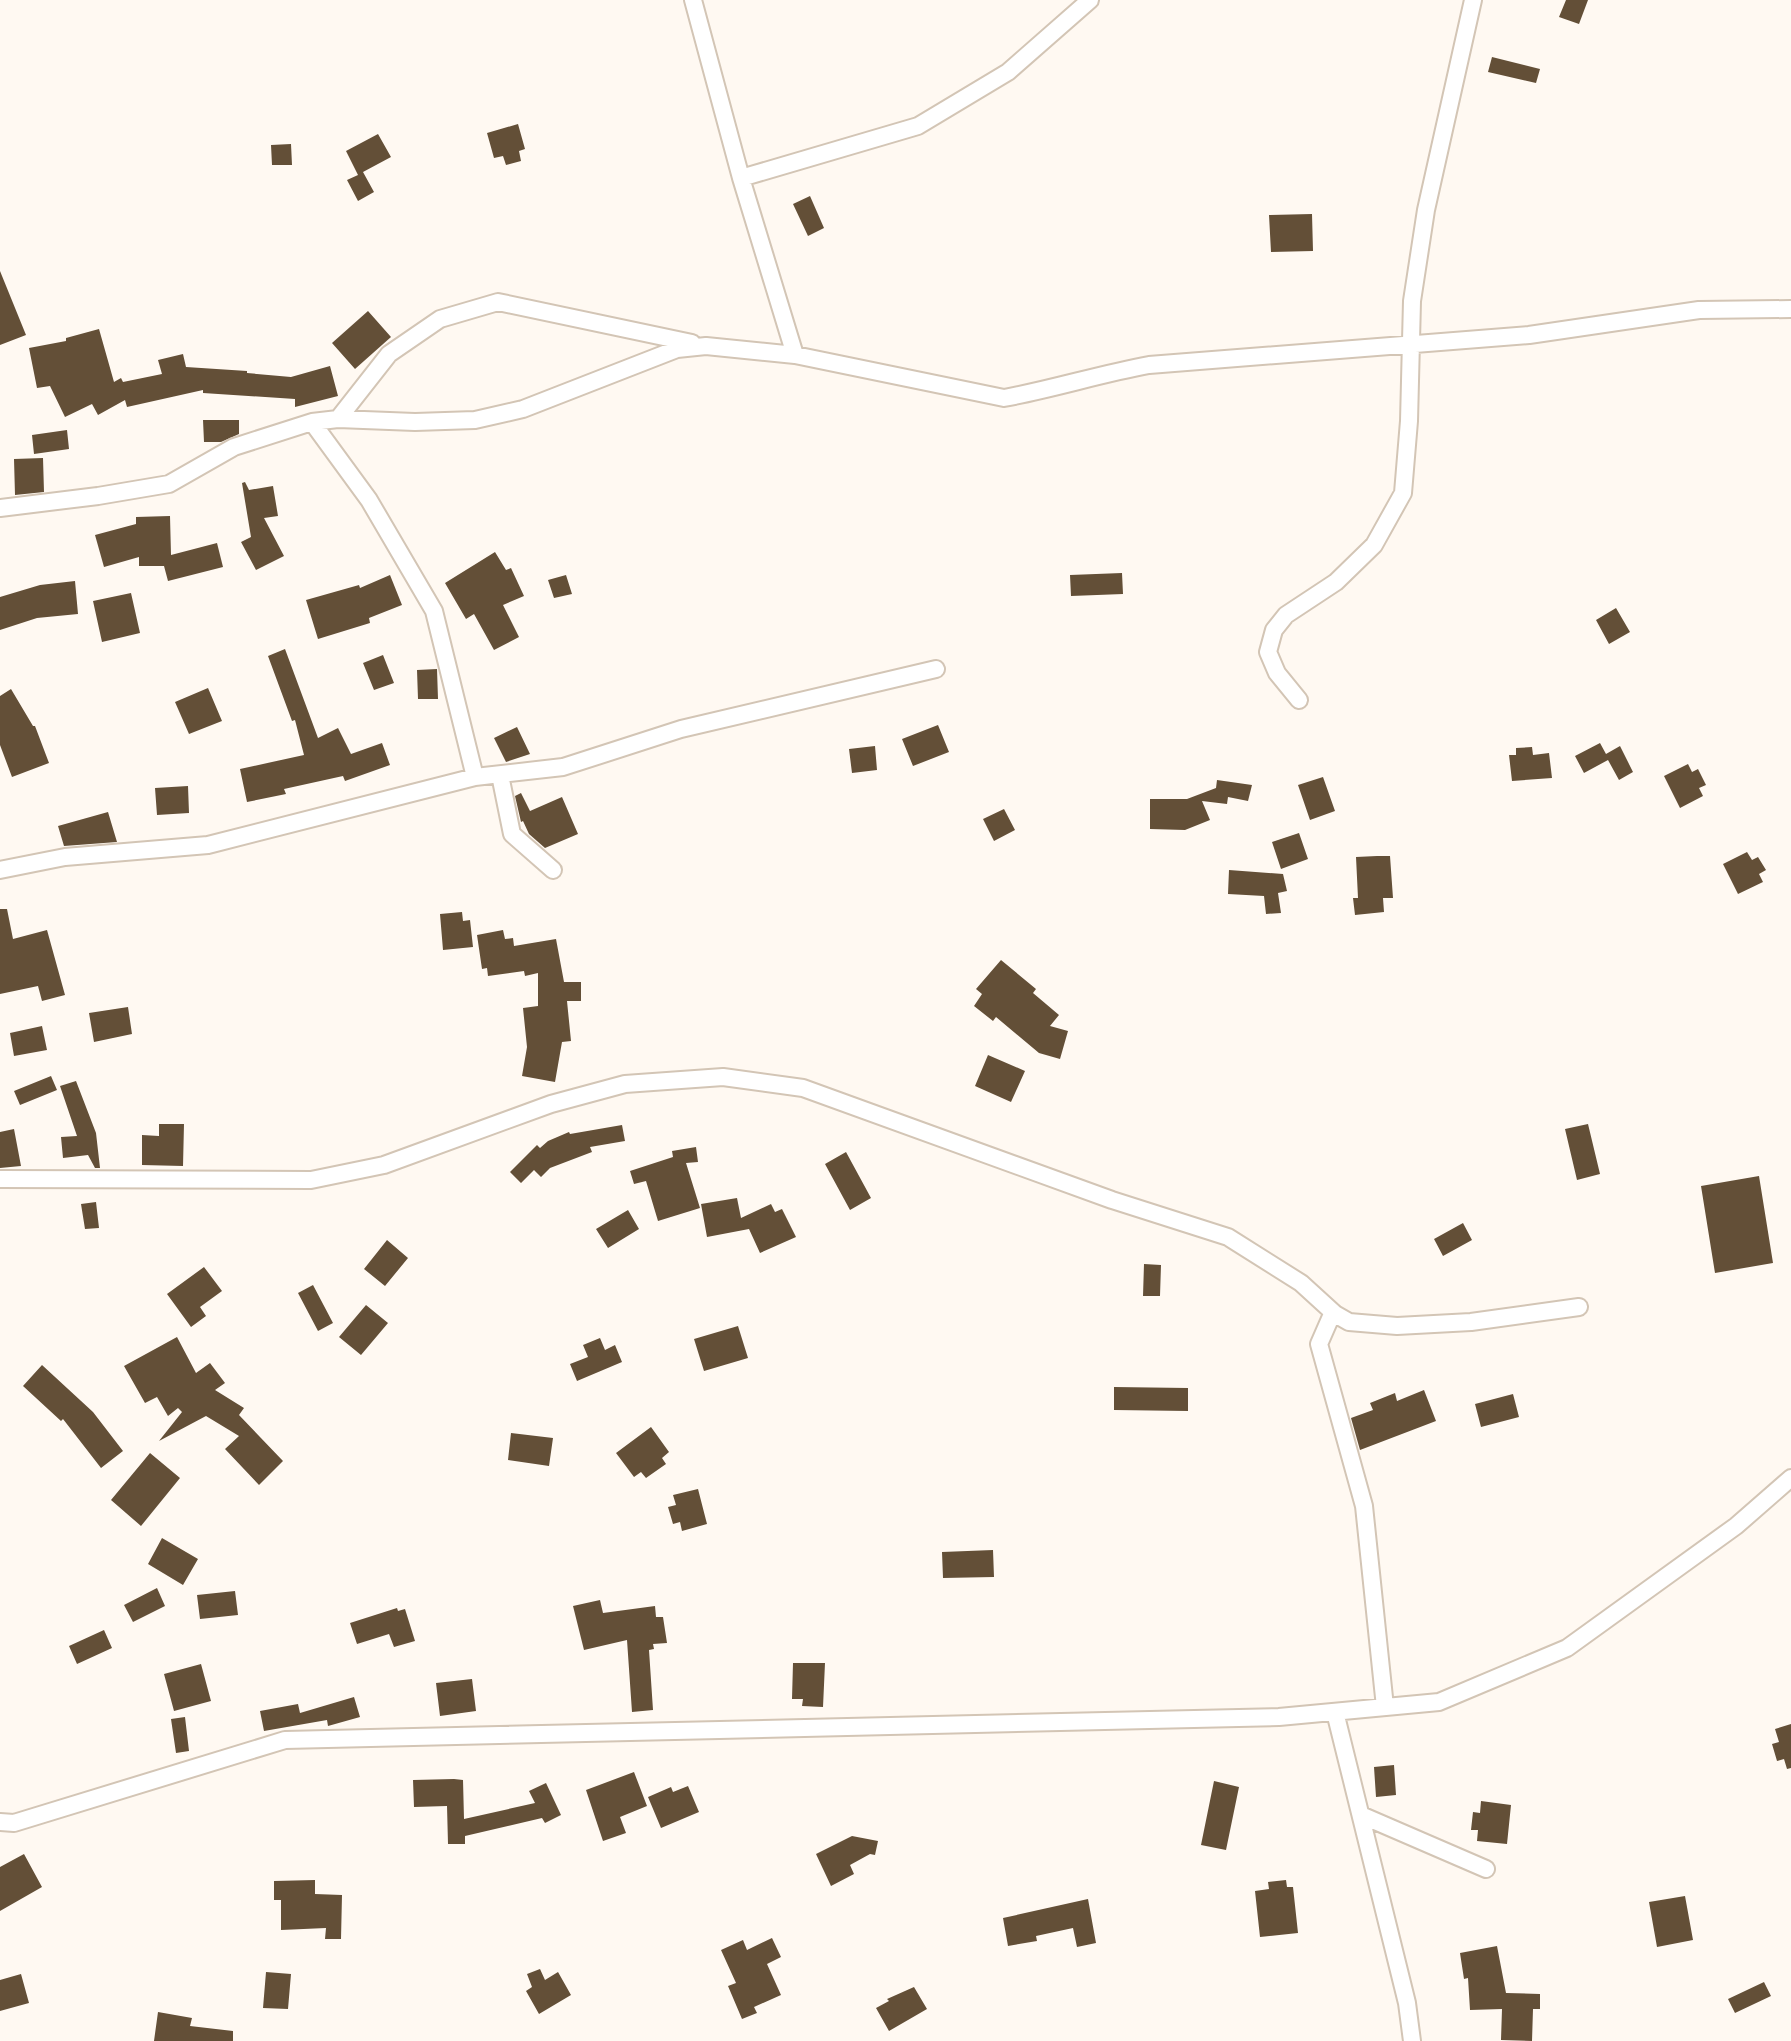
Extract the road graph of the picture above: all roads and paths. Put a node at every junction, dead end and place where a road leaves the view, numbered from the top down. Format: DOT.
graph roads {
  1 [pos="693,0"];
  2 [pos="1090,0"];
  3 [pos="1473,0"];
  4 [pos="741,178"];
  5 [pos="1791,309"];
  6 [pos="1409,345"];
  7 [pos="706,346"];
  8 [pos="795,355"];
  9 [pos="338,419"];
  10 [pos="312,422"];
  11 [pos="0,508"];
  12 [pos="936,669"];
  13 [pos="1299,700"];
  14 [pos="500,775"];
  15 [pos="475,777"];
  16 [pos="0,870"];
  17 [pos="553,870"];
  18 [pos="0,1179"];
  19 [pos="1579,1307"];
  20 [pos="1333,1312"];
  21 [pos="1791,1478"];
  22 [pos="1385,1707"];
  23 [pos="1335,1712"];
  24 [pos="1361,1815"];
  25 [pos="0,1822"];
  26 [pos="1486,1869"];
  27 [pos="1412,2041"];
  1 -- 4 [label="street"];
  2 -- 4 [label="street"];
  3 -- 6 [label="street"];
  4 -- 8 [label="street"];
  5 -- 6 [label="street"];
  6 -- 8 [label="street"];
  6 -- 13 [label="street"];
  7 -- 8 [label="street"];
  7 -- 9 [label="street"];
  7 -- 9 [label="street"];
  9 -- 10 [label="street"];
  10 -- 11 [label="street"];
  10 -- 15 [label="street"];
  12 -- 14 [label="street"];
  14 -- 15 [label="street"];
  14 -- 17 [label="street"];
  15 -- 16 [label="street"];
  18 -- 20 [label="street"];
  19 -- 20 [label="street"];
  20 -- 22 [label="street"];
  21 -- 22 [label="street"];
  22 -- 23 [label="street"];
  23 -- 24 [label="street"];
  23 -- 25 [label="street"];
  24 -- 26 [label="street"];
  24 -- 27 [label="street"];
}
